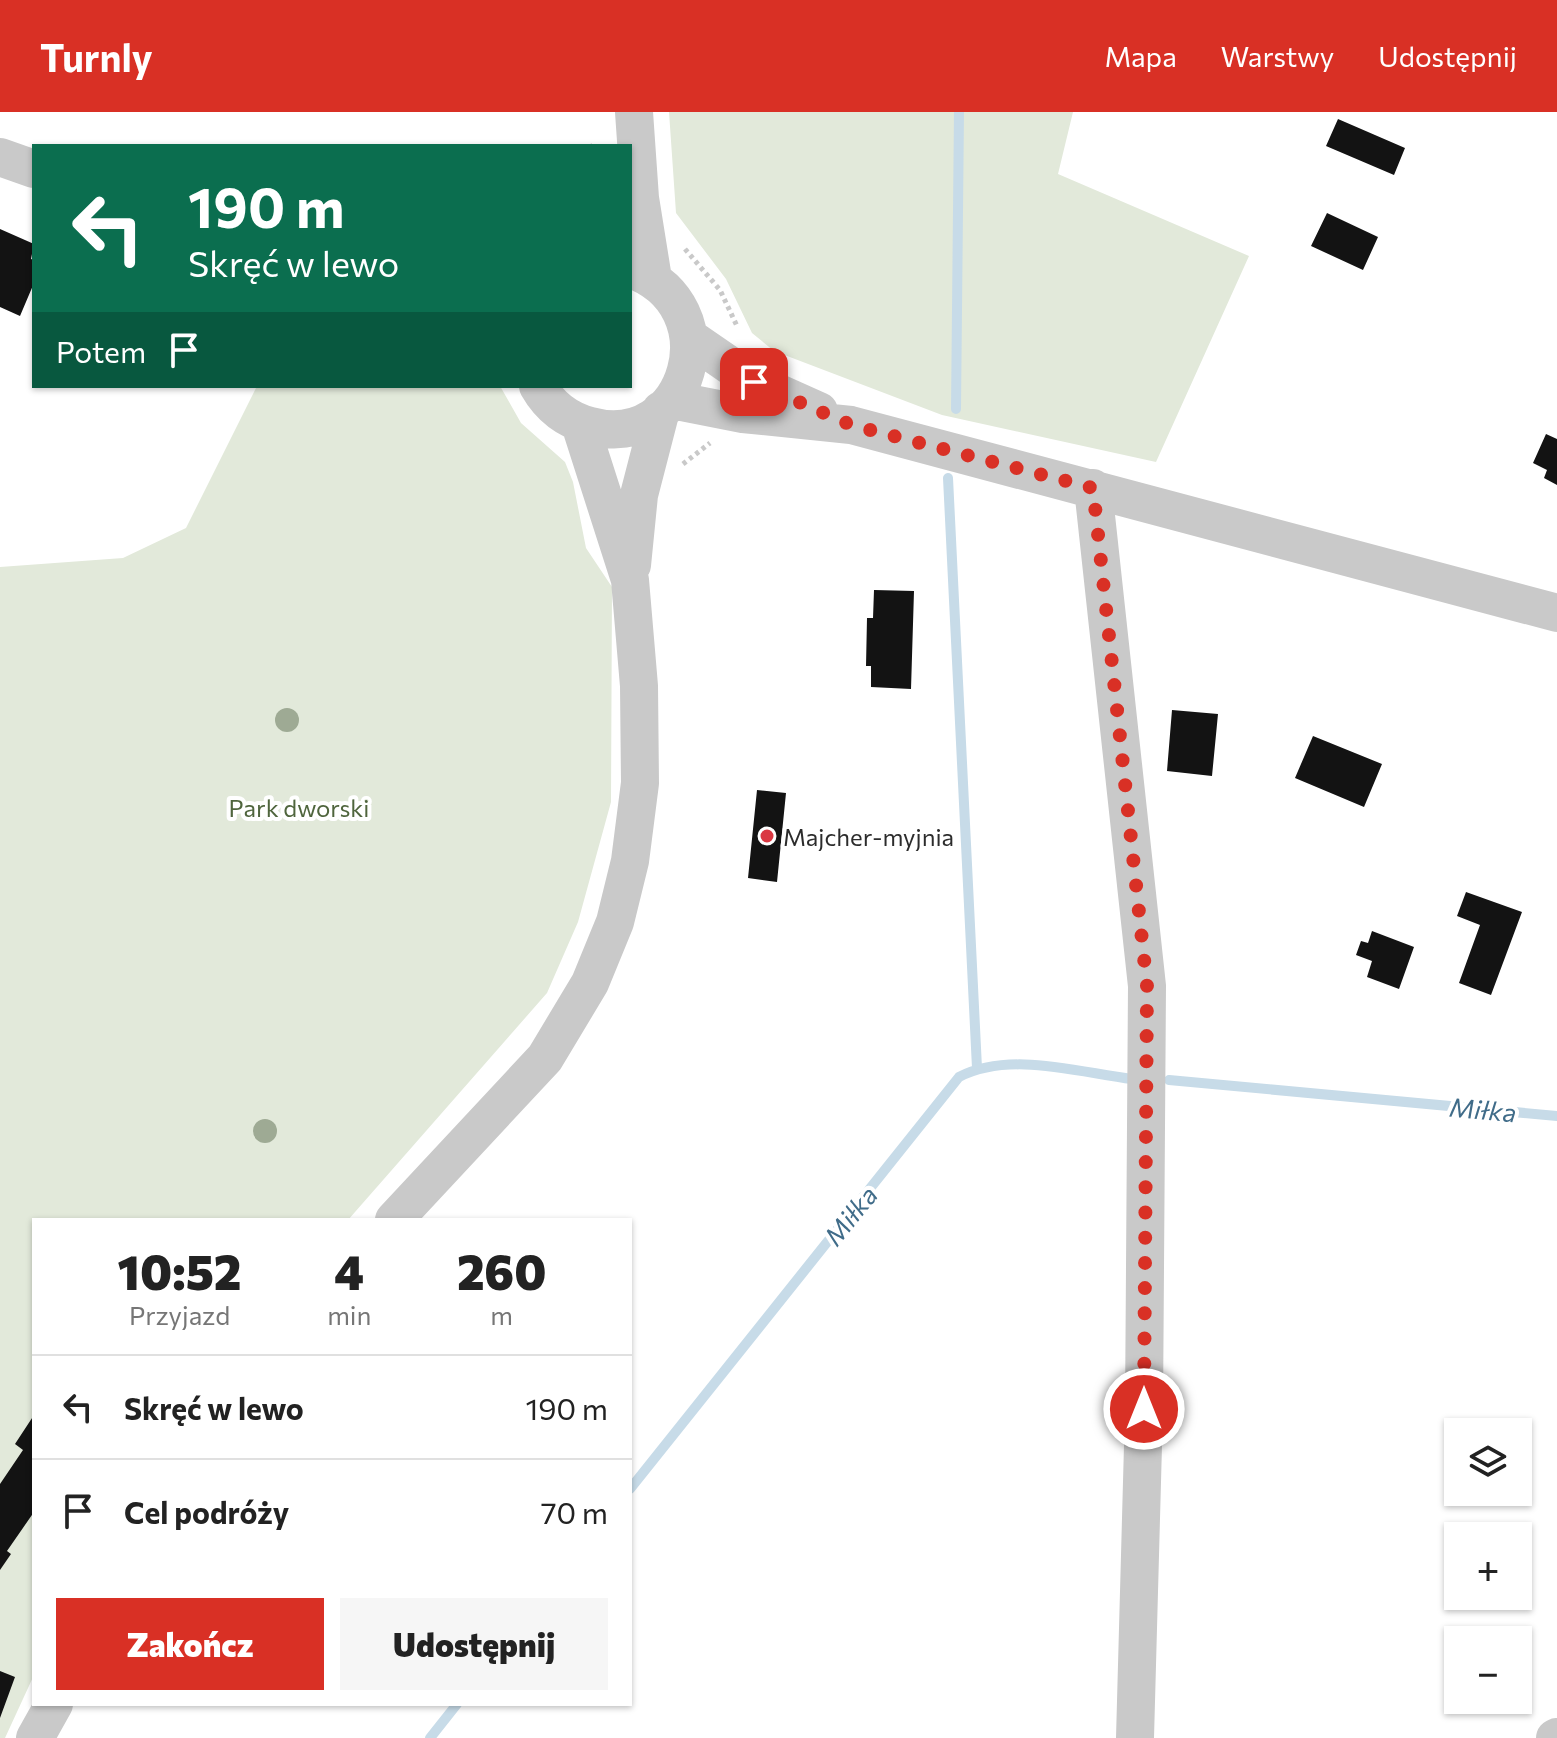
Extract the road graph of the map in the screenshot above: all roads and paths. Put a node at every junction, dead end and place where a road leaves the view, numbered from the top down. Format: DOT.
graph roads {
  1 [pos="626,112"];
  2 [pos="634,112"];
  3 [pos="617,144"];
  4 [pos="0,157"];
  5 [pos="32,168"];
  6 [pos="678,242"];
  7 [pos="642,274"];
  8 [pos="741,335"];
  9 [pos="690,338"];
  10 [pos="540,388"];
  11 [pos="666,405"];
  12 [pos="580,424"];
  13 [pos="851,425"];
  14 [pos="717,439"];
  15 [pos="677,469"];
  16 [pos="1093,488"];
  17 [pos="630,580"];
  18 [pos="1557,613"];
  19 [pos="396,1218"];
  20 [pos="53,1706"];
  21 [pos="35,1738"];
  22 [pos="1135,1738"];
  1 -- 3 [label="street"];
  2 -- 7 [label="street"];
  4 -- 5 [label="street"];
  6 -- 8 [label="path"];
  7 -- 9 [label="street"];
  9 -- 11 [label="street"];
  9 -- 13 [label="street"];
  10 -- 12 [label="street"];
  11 -- 12 [label="street"];
  11 -- 13 [label="street"];
  11 -- 17 [label="street"];
  12 -- 17 [label="street"];
  13 -- 16 [label="street"];
  14 -- 15 [label="path"];
  16 -- 18 [label="street"];
  16 -- 22 [label="street"];
  17 -- 19 [label="street"];
  20 -- 21 [label="street"];
}
